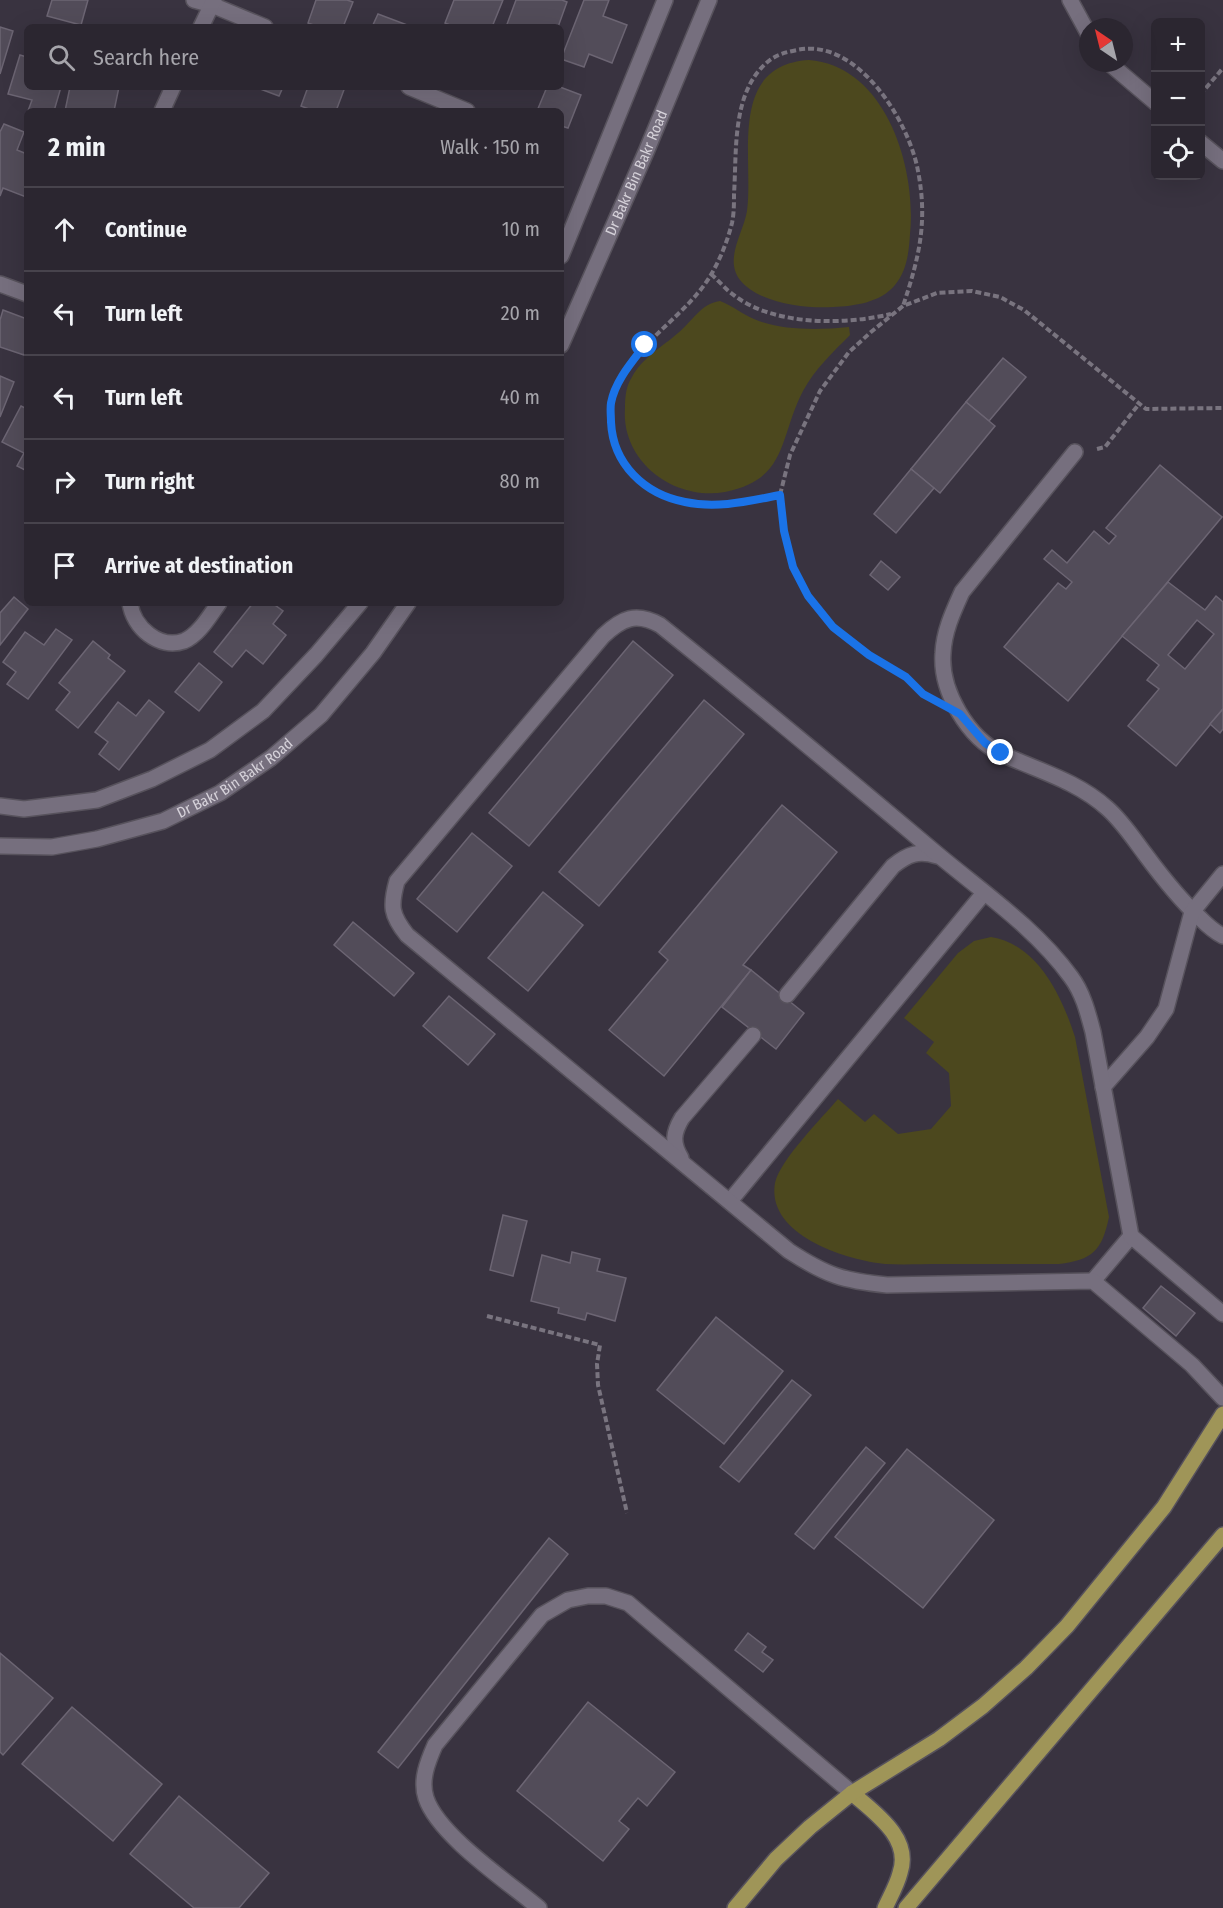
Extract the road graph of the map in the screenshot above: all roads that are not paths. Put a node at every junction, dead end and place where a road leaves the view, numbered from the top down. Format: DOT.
graph roads {
  1 [pos="194,0"];
  2 [pos="664,0"];
  3 [pos="709,0"];
  4 [pos="1070,0"];
  5 [pos="213,2"];
  6 [pos="1080,18"];
  7 [pos="202,24"];
  8 [pos="259,24"];
  9 [pos="1119,72"];
  10 [pos="172,90"];
  11 [pos="416,90"];
  12 [pos="1151,100"];
  13 [pos="163,108"];
  14 [pos="460,108"];
  15 [pos="1205,146"];
  16 [pos="1223,161"];
  17 [pos="564,249"];
  18 [pos="0,284"];
  19 [pos="24,293"];
  20 [pos="564,338"];
  21 [pos="1075,452"];
  22 [pos="130,606"];
  23 [pos="217,606"];
  24 [pos="357,606"];
  25 [pos="406,606"];
  26 [pos="0,806"];
  27 [pos="0,846"];
  28 [pos="940,857"];
  29 [pos="1223,874"];
  30 [pos="984,893"];
  31 [pos="1192,912"];
  32 [pos="1223,936"];
  33 [pos="787,995"];
  34 [pos="753,1035"];
  35 [pos="1103,1087"];
  36 [pos="682,1161"];
  37 [pos="730,1201"];
  38 [pos="1131,1236"];
  39 [pos="1093,1281"];
  40 [pos="1223,1314"];
  41 [pos="1223,1398"];
  42 [pos="1223,1414"];
  43 [pos="1223,1535"];
  44 [pos="852,1793"];
  45 [pos="539,1908"];
  46 [pos="735,1908"];
  47 [pos="885,1908"];
  48 [pos="906,1908"];
  1 -- 5 [label="street"];
  2 -- 17 [label="street"];
  3 -- 20 [label="street, Dr Bakr Bin Bakr Road"];
  4 -- 6 [label="street"];
  5 -- 7 [label="street"];
  5 -- 8 [label="street"];
  9 -- 12 [label="street"];
  10 -- 13 [label="street"];
  11 -- 14 [label="street"];
  15 -- 16 [label="street"];
  18 -- 19 [label="street"];
  21 -- 31 [label="street"];
  22 -- 23 [label="street"];
  24 -- 26 [label="street"];
  25 -- 27 [label="street, Dr Bakr Bin Bakr Road"];
  28 -- 30 [label="street"];
  28 -- 33 [label="street"];
  28 -- 36 [label="street"];
  29 -- 31 [label="street"];
  30 -- 35 [label="street"];
  30 -- 37 [label="street"];
  31 -- 32 [label="street"];
  31 -- 35 [label="street"];
  34 -- 36 [label="street"];
  35 -- 38 [label="street"];
  36 -- 37 [label="street"];
  37 -- 39 [label="street"];
  38 -- 39 [label="street"];
  38 -- 40 [label="street"];
  39 -- 41 [label="street"];
  42 -- 44 [label="main road"];
  43 -- 48 [label="main road"];
  44 -- 45 [label="street"];
  44 -- 46 [label="main road"];
  44 -- 47 [label="main road"];
}
